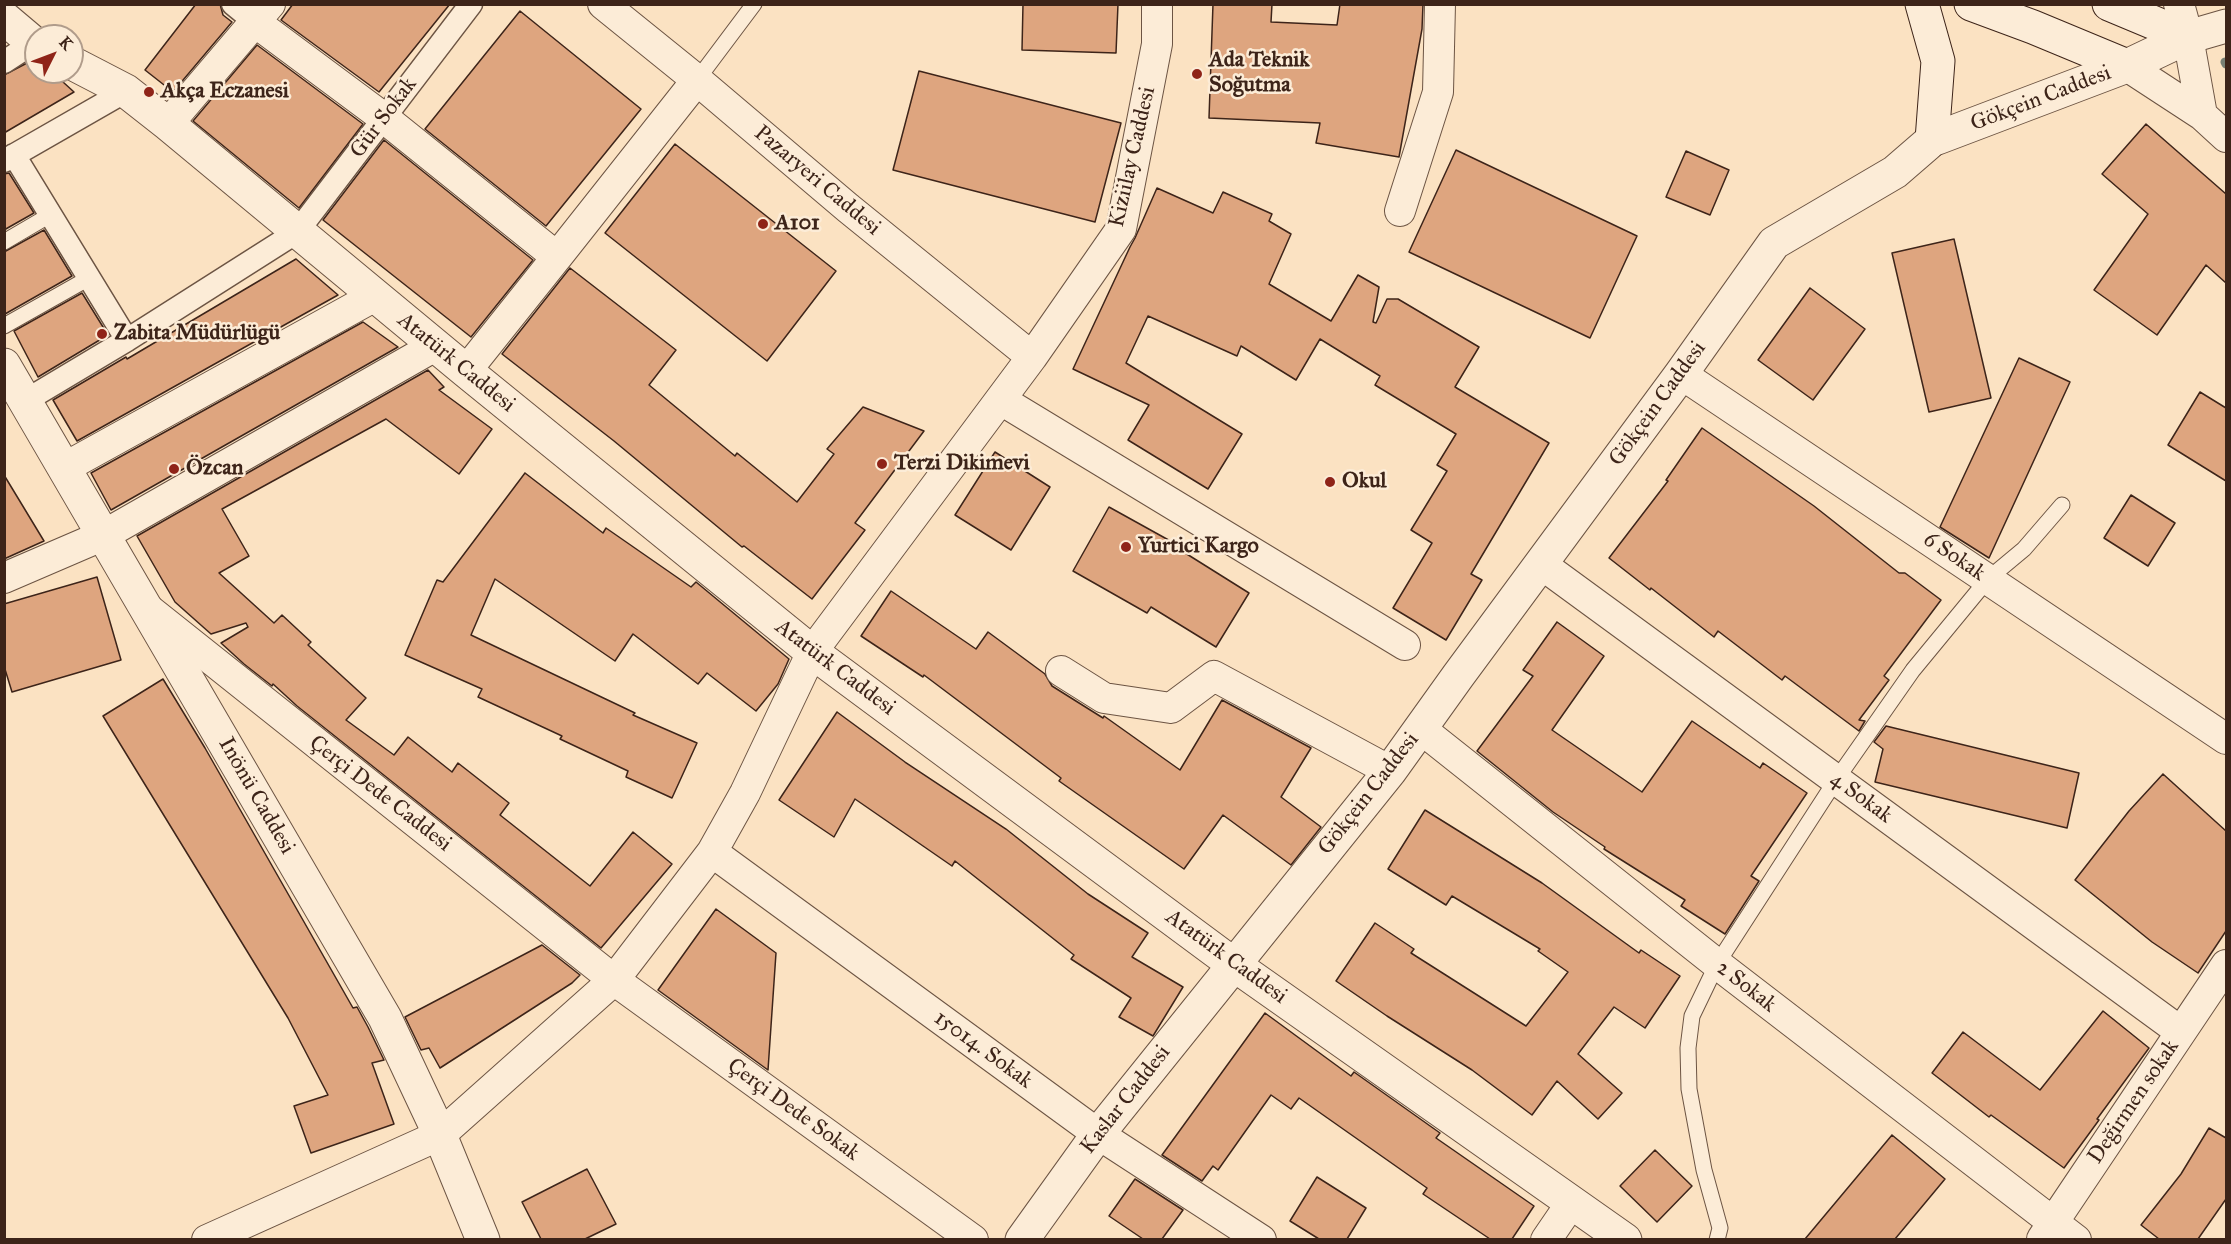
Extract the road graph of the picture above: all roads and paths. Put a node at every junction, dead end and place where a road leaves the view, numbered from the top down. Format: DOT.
graph roads {
  1 [pos="471,4"];
  2 [pos="603,4"];
  3 [pos="754,4"];
  4 [pos="1157,4"];
  5 [pos="1440,4"];
  6 [pos="1922,4"];
  7 [pos="1971,4"];
  8 [pos="2109,4"];
  9 [pos="2179,4"];
  10 [pos="253,10"];
  11 [pos="4,18"];
  12 [pos="2226,26"];
  13 [pos="24,35"];
  14 [pos="2188,37"];
  15 [pos="24,50"];
  16 [pos="4,62"];
  17 [pos="2127,66"];
  18 [pos="84,69"];
  19 [pos="697,80"];
  20 [pos="126,91"];
  21 [pos="2202,115"];
  22 [pos="384,118"];
  23 [pos="168,124"];
  24 [pos="2226,137"];
  25 [pos="1932,140"];
  26 [pos="9,158"];
  27 [pos="1400,211"];
  28 [pos="50,215"];
  29 [pos="297,232"];
  30 [pos="4,242"];
  31 [pos="557,257"];
  32 [pos="89,278"];
  33 [pos="375,296"];
  34 [pos="4,326"];
  35 [pos="127,340"];
  36 [pos="435,346"];
  37 [pos="1032,357"];
  38 [pos="4,365"];
  39 [pos="466,371"];
  40 [pos="1681,374"];
  41 [pos="25,400"];
  42 [pos="1001,400"];
  43 [pos="64,468"];
  44 [pos="2062,505"];
  45 [pos="104,535"];
  46 [pos="1541,564"];
  47 [pos="4,579"];
  48 [pos="1988,579"];
  49 [pos="146,608"];
  50 [pos="1405,645"];
  51 [pos="812,652"];
  52 [pos="1061,671"];
  53 [pos="1421,729"];
  54 [pos="2226,739"];
  55 [pos="1390,771"];
  56 [pos="1836,780"];
  57 [pos="712,852"];
  58 [pos="1233,964"];
  59 [pos="1717,964"];
  60 [pos="2226,965"];
  61 [pos="614,980"];
  62 [pos="2181,1032"];
  63 [pos="1098,1134"];
  64 [pos="440,1135"];
  65 [pos="1572,1202"];
  66 [pos="2056,1234"];
  67 [pos="207,1239"];
  68 [pos="483,1239"];
  69 [pos="973,1239"];
  70 [pos="1022,1239"];
  71 [pos="1261,1239"];
  72 [pos="1546,1239"];
  73 [pos="1625,1239"];
  74 [pos="1717,1239"];
  1 -- 22 [label="street, Gür Sokak"];
  2 -- 19 [label="street, Pazaryeri Caddesi"];
  3 -- 19 [label="lane"];
  4 -- 37 [label="street, Kiziilay Caddesi"];
  5 -- 27 [label="street"];
  6 -- 25 [label="street"];
  7 -- 17 [label="street"];
  8 -- 14 [label="street"];
  9 -- 14 [label="street"];
  10 -- 22 [label="street"];
  10 -- 23 [label="street"];
  11 -- 13 [label="street"];
  12 -- 14 [label="street, Gökçein Caddesi"];
  14 -- 17 [label="street, Gökçein Caddesi"];
  14 -- 21 [label="street"];
  15 -- 16 [label="street"];
  17 -- 21 [label="street"];
  17 -- 25 [label="street, Gökçein Caddesi"];
  18 -- 20 [label="street, Atatürk Caddesi"];
  19 -- 31 [label="street"];
  19 -- 37 [label="street, Pazaryeri Caddesi"];
  20 -- 23 [label="street, Atatürk Caddesi"];
  20 -- 26 [label="street"];
  21 -- 24 [label="street"];
  22 -- 29 [label="street, Gür Sokak"];
  22 -- 31 [label="street"];
  23 -- 29 [label="street, Atatürk Caddesi"];
  25 -- 40 [label="street, Gökçein Caddesi"];
  26 -- 28 [label="street"];
  28 -- 30 [label="lane"];
  28 -- 32 [label="street"];
  29 -- 33 [label="street, Atatürk Caddesi"];
  29 -- 35 [label="street"];
  31 -- 39 [label="street"];
  32 -- 34 [label="lane"];
  32 -- 35 [label="street"];
  33 -- 36 [label="street, Atatürk Caddesi"];
  33 -- 43 [label="street"];
  35 -- 41 [label="street"];
  36 -- 39 [label="street, Atatürk Caddesi"];
  36 -- 45 [label="street"];
  37 -- 42 [label="street, Kiziilay Caddesi"];
  38 -- 41 [label="street, Inönü Caddesi"];
  39 -- 51 [label="street, Atatürk Caddesi"];
  40 -- 46 [label="street, Gökçein Caddesi"];
  40 -- 48 [label="street, 6 Sokak"];
  41 -- 43 [label="street, Inönü Caddesi"];
  42 -- 50 [label="street"];
  42 -- 51 [label="street, Kiziilay Caddesi"];
  43 -- 45 [label="street, Inönü Caddesi"];
  44 -- 48 [label="lane"];
  45 -- 47 [label="street"];
  45 -- 49 [label="street, Inönü Caddesi"];
  46 -- 53 [label="street, Gökçein Caddesi"];
  46 -- 56 [label="street, 4 Sokak"];
  48 -- 54 [label="street, 6 Sokak"];
  48 -- 56 [label="lane"];
  49 -- 61 [label="street, Çerçi Dede Caddesi"];
  49 -- 64 [label="street, Inönü Caddesi"];
  51 -- 57 [label="street, Kiziilay Caddesi"];
  51 -- 58 [label="street, Atatürk Caddesi"];
  52 -- 55 [label="street"];
  53 -- 55 [label="street, Gökçein Caddesi"];
  53 -- 59 [label="street, 2 Sokak"];
  55 -- 58 [label="street, Gökçein Caddesi"];
  56 -- 59 [label="lane"];
  56 -- 62 [label="street, 4 Sokak"];
  57 -- 61 [label="street, Kiziilay Caddesi"];
  57 -- 63 [label="street, 15014. Sokak"];
  58 -- 63 [label="street, Kaslar Caddesi"];
  58 -- 65 [label="street, Atatürk Caddesi"];
  59 -- 66 [label="street, 2 Sokak"];
  59 -- 74 [label="lane"];
  60 -- 62 [label="street, Değirmen sokak"];
  61 -- 64 [label="street, Kiziilay Caddesi"];
  61 -- 69 [label="street, Çerçi Dede Sokak"];
  62 -- 66 [label="street, Değirmen sokak"];
  63 -- 70 [label="street, Kaslar Caddesi"];
  63 -- 71 [label="street, 15014. Sokak"];
  64 -- 67 [label="street, Kiziilay Caddesi"];
  64 -- 68 [label="street, Inönü Caddesi"];
  65 -- 72 [label="street"];
  65 -- 73 [label="street, Atatürk Caddesi"];
}
